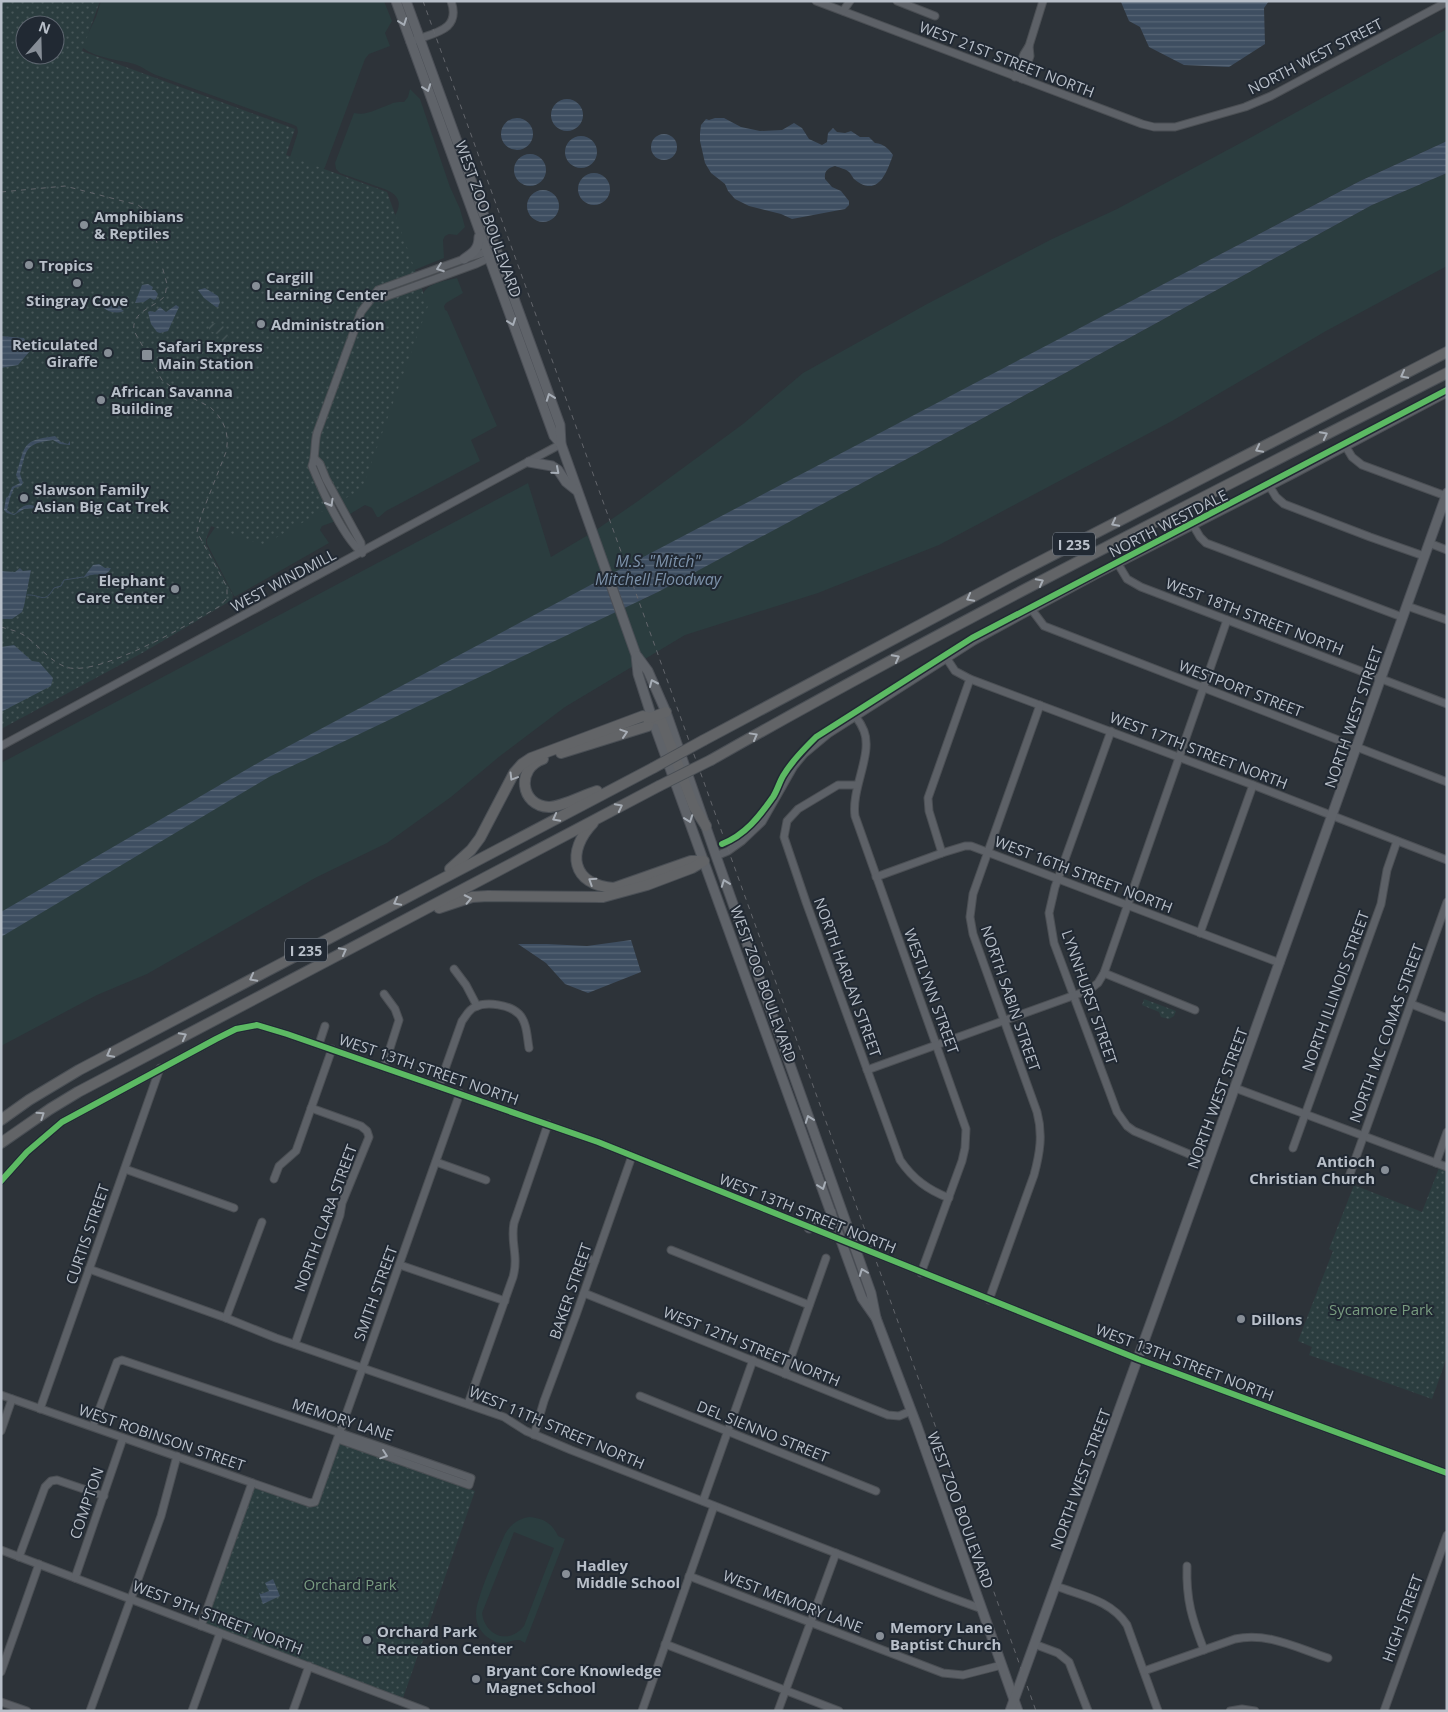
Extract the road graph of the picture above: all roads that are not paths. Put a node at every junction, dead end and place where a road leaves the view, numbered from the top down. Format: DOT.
graph roads {
  1 [pos="396,1"];
  2 [pos="406,1"];
  3 [pos="451,1"];
  4 [pos="816,1"];
  5 [pos="850,1"];
  6 [pos="897,1"];
  7 [pos="1043,1"];
  8 [pos="1447,2"];
  9 [pos="843,7"];
  10 [pos="935,16"];
  11 [pos="420,38"];
  12 [pos="410,42"];
  13 [pos="1019,78"];
  14 [pos="1191,123"];
  15 [pos="478,229"];
  16 [pos="498,253"];
  17 [pos="488,256"];
  18 [pos="464,259"];
  19 [pos="374,296"];
  20 [pos="1447,352"];
  21 [pos="1447,373"];
  22 [pos="1447,393"];
  23 [pos="1447,397"];
  24 [pos="1421,408"];
  25 [pos="561,444"];
  26 [pos="1346,447"];
  27 [pos="529,462"];
  28 [pos="1270,487"];
  29 [pos="577,490"];
  30 [pos="1446,495"];
  31 [pos="1194,525"];
  32 [pos="1429,543"];
  33 [pos="1447,550"];
  34 [pos="362,553"];
  35 [pos="1424,556"];
  36 [pos="1118,564"];
  37 [pos="1407,606"];
  38 [pos="1032,610"];
  39 [pos="1402,617"];
  40 [pos="1227,620"];
  41 [pos="1447,620"];
  42 [pos="636,656"];
  43 [pos="947,659"];
  44 [pos="1381,678"];
  45 [pos="970,679"];
  46 [pos="1204,688"];
  47 [pos="1447,704"];
  48 [pos="1040,705"];
  49 [pos="666,712"];
  50 [pos="856,717"];
  51 [pos="651,718"];
  52 [pos="1111,731"];
  53 [pos="1356,747"];
  54 [pos="1,748"];
  55 [pos="1180,757"];
  56 [pos="1447,782"];
  57 [pos="858,785"];
  58 [pos="1253,785"];
  59 [pos="615,787"];
  60 [pos="1332,816"];
  61 [pos="598,817"];
  62 [pos="706,826"];
  63 [pos="1397,841"];
  64 [pos="988,852"];
  65 [pos="942,853"];
  66 [pos="716,856"];
  67 [pos="1447,860"];
  68 [pos="704,861"];
  69 [pos="876,877"];
  70 [pos="1058,879"];
  71 [pos="420,889"];
  72 [pos="1447,902"];
  73 [pos="1128,905"];
  74 [pos="405,919"];
  75 [pos="1200,933"];
  76 [pos="1280,963"];
  77 [pos="454,969"];
  78 [pos="1104,973"];
  79 [pos="384,994"];
  80 [pos="1074,995"];
  81 [pos="1411,1004"];
  82 [pos="477,1006"];
  83 [pos="1195,1010"];
  84 [pos="1447,1018"];
  85 [pos="1004,1021"];
  86 [pos="326,1026"];
  87 [pos="319,1044"];
  88 [pos="937,1046"];
  89 [pos="529,1048"];
  90 [pos="332,1049"];
  91 [pos="384,1067"];
  92 [pos="160,1068"];
  93 [pos="867,1070"];
  94 [pos="439,1086"];
  95 [pos="1235,1088"];
  96 [pos="460,1093"];
  97 [pos="311,1108"];
  98 [pos="1306,1114"];
  99 [pos="1,1120"];
  100 [pos="548,1124"];
  101 [pos="1447,1132"];
  102 [pos="1364,1136"];
  103 [pos="1,1143"];
  104 [pos="1293,1148"];
  105 [pos="632,1156"];
  106 [pos="436,1162"];
  107 [pos="1208,1162"];
  108 [pos="1436,1163"];
  109 [pos="1447,1167"];
  110 [pos="125,1169"];
  111 [pos="1350,1174"];
  112 [pos="274,1178"];
  113 [pos="486,1180"];
  114 [pos="1,1181"];
  115 [pos="949,1198"];
  116 [pos="234,1208"];
  117 [pos="832,1212"];
  118 [pos="262,1222"];
  119 [pos="809,1228"];
  120 [pos="842,1241"];
  121 [pos="854,1246"];
  122 [pos="671,1250"];
  123 [pos="580,1256"];
  124 [pos="826,1258"];
  125 [pos="594,1261"];
  126 [pos="400,1265"];
  127 [pos="90,1269"];
  128 [pos="921,1272"];
  129 [pos="584,1293"];
  130 [pos="989,1300"];
  131 [pos="505,1302"];
  132 [pos="809,1305"];
  133 [pos="226,1318"];
  134 [pos="876,1318"];
  135 [pos="295,1344"];
  136 [pos="1138,1359"];
  137 [pos="753,1360"];
  138 [pos="363,1368"];
  139 [pos="785,1374"];
  140 [pos="1,1395"];
  141 [pos="640,1396"];
  142 [pos="12,1399"];
  143 [pos="468,1404"];
  144 [pos="40,1409"];
  145 [pos="911,1411"];
  146 [pos="93,1426"];
  147 [pos="1,1431"];
  148 [pos="728,1432"];
  149 [pos="534,1434"];
  150 [pos="339,1436"];
  151 [pos="123,1438"];
  152 [pos="177,1456"];
  153 [pos="1447,1473"];
  154 [pos="471,1478"];
  155 [pos="252,1482"];
  156 [pos="876,1492"];
  157 [pos="104,1496"];
  158 [pos="703,1501"];
  159 [pos="315,1502"];
  160 [pos="714,1506"];
  161 [pos="1447,1535"];
  162 [pos="1,1550"];
  163 [pos="836,1553"];
  164 [pos="19,1557"];
  165 [pos="39,1564"];
  166 [pos="1187,1566"];
  167 [pos="689,1576"];
  168 [pos="75,1578"];
  169 [pos="1056,1586"];
  170 [pos="130,1598"];
  171 [pos="982,1609"];
  172 [pos="810,1622"];
  173 [pos="201,1626"];
  174 [pos="220,1633"];
  175 [pos="665,1644"];
  176 [pos="1034,1644"];
  177 [pos="1204,1650"];
  178 [pos="1328,1658"];
  179 [pos="1002,1665"];
  180 [pos="309,1666"];
  181 [pos="1144,1671"];
  182 [pos="1,1672"];
  183 [pos="786,1690"];
  184 [pos="1014,1699"];
  185 [pos="1,1702"];
  186 [pos="27,1711"];
  187 [pos="90,1711"];
  188 [pos="192,1711"];
  189 [pos="293,1711"];
  190 [pos="426,1711"];
  191 [pos="642,1711"];
  192 [pos="778,1711"];
  193 [pos="838,1711"];
  194 [pos="1010,1711"];
  195 [pos="1018,1711"];
  196 [pos="1088,1711"];
  197 [pos="1158,1711"];
  198 [pos="1230,1711"];
  199 [pos="1255,1711"];
  200 [pos="1384,1711"];
  1 -- 12 [label="main road, WEST ZOO BOULEVARD, one-way"];
  2 -- 11 [label="main road, WEST ZOO BOULEVARD"];
  3 -- 11 [label="street"];
  4 -- 9 [label="street, WEST 21ST STREET NORTH"];
  5 -- 9 [label="street"];
  6 -- 10 [label="street"];
  7 -- 13 [label="street"];
  8 -- 14 [label="street, NORTH WEST STREET"];
  9 -- 13 [label="street, WEST 21ST STREET NORTH"];
  11 -- 12 [label="street"];
  11 -- 16 [label="main road, WEST ZOO BOULEVARD"];
  12 -- 15 [label="main road, WEST ZOO BOULEVARD, one-way"];
  13 -- 14 [label="street, WEST 21ST STREET NORTH"];
  15 -- 17 [label="main road, WEST ZOO BOULEVARD"];
  15 -- 18 [label="main road"];
  16 -- 17 [label="street"];
  25 -- 16 [label="main road, WEST ZOO BOULEVARD, one-way"];
  17 -- 18 [label="street"];
  17 -- 19 [label="street"];
  17 -- 25 [label="main road, WEST ZOO BOULEVARD, one-way"];
  18 -- 19 [label="street, one-way"];
  19 -- 34 [label="street"];
  20 -- 59 [label="highway, I 235, one-way, bridge"];
  61 -- 21 [label="highway, I 235, one-way, bridge"];
  22 -- 24 [label="street, NORTH WESTDALE"];
  23 -- 24 [label="street"];
  24 -- 26 [label="street, NORTH WESTDALE"];
  25 -- 27 [label="street, WEST WINDMILL"];
  25 -- 29 [label="main road, WEST ZOO BOULEVARD"];
  26 -- 28 [label="street, NORTH WESTDALE"];
  26 -- 30 [label="street"];
  27 -- 29 [label="main road, one-way"];
  27 -- 34 [label="street, WEST WINDMILL"];
  28 -- 31 [label="street, NORTH WESTDALE"];
  28 -- 35 [label="street"];
  29 -- 42 [label="main road, WEST ZOO BOULEVARD"];
  30 -- 32 [label="main road, NORTH WEST STREET"];
  31 -- 36 [label="street, NORTH WESTDALE"];
  31 -- 39 [label="street"];
  32 -- 33 [label="street"];
  32 -- 35 [label="main road, NORTH WEST STREET"];
  34 -- 54 [label="street, WEST WINDMILL"];
  35 -- 37 [label="main road, NORTH WEST STREET"];
  36 -- 38 [label="street, NORTH WESTDALE"];
  36 -- 40 [label="street, WEST 18TH STREET NORTH"];
  37 -- 39 [label="main road, NORTH WEST STREET"];
  37 -- 41 [label="street"];
  38 -- 43 [label="street, NORTH WESTDALE"];
  38 -- 46 [label="street, WESTPORT STREET"];
  39 -- 44 [label="main road, NORTH WEST STREET"];
  40 -- 44 [label="street, WEST 18TH STREET NORTH"];
  40 -- 46 [label="street"];
  49 -- 42 [label="main road, WEST ZOO BOULEVARD, one-way"];
  42 -- 51 [label="main road, WEST ZOO BOULEVARD"];
  43 -- 45 [label="street, WEST 17TH STREET NORTH"];
  43 -- 50 [label="street, NORTH WESTDALE"];
  44 -- 47 [label="street, WEST 18TH STREET NORTH"];
  44 -- 53 [label="main road, NORTH WEST STREET"];
  45 -- 48 [label="street, WEST 17TH STREET NORTH"];
  45 -- 65 [label="street"];
  46 -- 53 [label="street, WESTPORT STREET"];
  46 -- 55 [label="street"];
  48 -- 52 [label="street, WEST 17TH STREET NORTH"];
  48 -- 64 [label="street, NORTH SABIN STREET"];
  49 -- 51 [label="highway"];
  49 -- 62 [label="main road, WEST ZOO BOULEVARD"];
  50 -- 57 [label="street, WESTLYNN STREET"];
  50 -- 66 [label="street, NORTH WESTDALE"];
  59 -- 51 [label="highway, one-way"];
  51 -- 62 [label="highway"];
  51 -- 68 [label="main road, WEST ZOO BOULEVARD, one-way"];
  51 -- 71 [label="highway, one-way"];
  52 -- 55 [label="street, WEST 17TH STREET NORTH"];
  52 -- 70 [label="street, LYNNHURST STREET"];
  53 -- 56 [label="street, WESTPORT STREET"];
  53 -- 60 [label="main road, NORTH WEST STREET"];
  55 -- 58 [label="street, WEST 17TH STREET NORTH"];
  55 -- 73 [label="street"];
  57 -- 69 [label="street, WESTLYNN STREET"];
  57 -- 93 [label="street, NORTH HARLAN STREET"];
  58 -- 60 [label="street, WEST 17TH STREET NORTH"];
  58 -- 75 [label="street"];
  59 -- 71 [label="highway, I 235, one-way"];
  60 -- 63 [label="street, WEST 17TH STREET NORTH"];
  60 -- 76 [label="main road, NORTH WEST STREET"];
  68 -- 61 [label="highway, one-way"];
  61 -- 74 [label="highway, I 235"];
  62 -- 66 [label="main road, WEST ZOO BOULEVARD"];
  63 -- 67 [label="street, WEST 17TH STREET NORTH"];
  63 -- 98 [label="street, NORTH ILLINOIS STREET"];
  64 -- 65 [label="street, WEST 16TH STREET NORTH"];
  64 -- 70 [label="street, WEST 16TH STREET NORTH"];
  64 -- 85 [label="street, NORTH SABIN STREET"];
  65 -- 69 [label="street, WEST 16TH STREET NORTH"];
  66 -- 68 [label="main road"];
  121 -- 66 [label="main road, WEST ZOO BOULEVARD, one-way"];
  74 -- 68 [label="highway, one-way"];
  68 -- 117 [label="main road, WEST ZOO BOULEVARD, one-way"];
  69 -- 88 [label="street, WESTLYNN STREET"];
  70 -- 73 [label="street, WEST 16TH STREET NORTH"];
  70 -- 80 [label="street, LYNNHURST STREET"];
  71 -- 99 [label="highway, I 235, one-way"];
  72 -- 81 [label="street, NORTH MC COMAS STREET"];
  73 -- 75 [label="street, WEST 16TH STREET NORTH"];
  73 -- 78 [label="street"];
  103 -- 74 [label="highway, I 235, one-way"];
  75 -- 76 [label="street, WEST 16TH STREET NORTH"];
  76 -- 95 [label="main road, NORTH WEST STREET"];
  77 -- 82 [label="street"];
  78 -- 80 [label="street"];
  78 -- 83 [label="street"];
  79 -- 91 [label="street"];
  80 -- 85 [label="street"];
  80 -- 107 [label="street, LYNNHURST STREET"];
  81 -- 84 [label="street"];
  81 -- 102 [label="street, NORTH MC COMAS STREET"];
  82 -- 89 [label="street"];
  82 -- 94 [label="street"];
  85 -- 88 [label="street"];
  85 -- 130 [label="street, NORTH SABIN STREET"];
  86 -- 87 [label="street"];
  87 -- 90 [label="street, WEST 13TH STREET NORTH"];
  87 -- 92 [label="street, WEST 13TH STREET NORTH"];
  88 -- 93 [label="street"];
  88 -- 115 [label="street, WESTLYNN STREET"];
  90 -- 91 [label="street, WEST 13TH STREET NORTH"];
  90 -- 97 [label="street"];
  91 -- 94 [label="street, WEST 13TH STREET NORTH"];
  92 -- 110 [label="street, CURTIS STREET"];
  92 -- 114 [label="street, WEST 13TH STREET NORTH"];
  93 -- 115 [label="street, NORTH HARLAN STREET"];
  94 -- 96 [label="street, WEST 13TH STREET NORTH"];
  95 -- 98 [label="street"];
  95 -- 107 [label="main road, NORTH WEST STREET"];
  96 -- 100 [label="street, WEST 13TH STREET NORTH"];
  96 -- 106 [label="street, SMITH STREET"];
  97 -- 112 [label="street"];
  97 -- 135 [label="street, NORTH CLARA STREET"];
  98 -- 102 [label="street"];
  98 -- 104 [label="street, NORTH ILLINOIS STREET"];
  100 -- 105 [label="street, WEST 13TH STREET NORTH"];
  100 -- 131 [label="street"];
  101 -- 108 [label="street"];
  102 -- 108 [label="street"];
  102 -- 111 [label="street, NORTH MC COMAS STREET"];
  105 -- 119 [label="street, WEST 13TH STREET NORTH"];
  105 -- 125 [label="street, BAKER STREET"];
  106 -- 113 [label="street"];
  106 -- 126 [label="street, SMITH STREET"];
  107 -- 136 [label="main road, NORTH WEST STREET"];
  108 -- 109 [label="street"];
  110 -- 116 [label="street"];
  110 -- 127 [label="street, CURTIS STREET"];
  115 -- 128 [label="street, WESTLYNN STREET"];
  117 -- 119 [label="main road"];
  117 -- 120 [label="main road, WEST ZOO BOULEVARD"];
  118 -- 133 [label="street"];
  119 -- 120 [label="street, WEST 13TH STREET NORTH"];
  120 -- 121 [label="street, WEST 13TH STREET NORTH"];
  120 -- 134 [label="main road, WEST ZOO BOULEVARD"];
  121 -- 128 [label="street, WEST 13TH STREET NORTH"];
  134 -- 121 [label="main road, WEST ZOO BOULEVARD, one-way"];
  122 -- 132 [label="street"];
  123 -- 125 [label="street"];
  124 -- 132 [label="street"];
  125 -- 129 [label="street, BAKER STREET"];
  126 -- 131 [label="street"];
  126 -- 138 [label="street, SMITH STREET"];
  127 -- 133 [label="street, WEST 11TH STREET NORTH"];
  127 -- 144 [label="street, CURTIS STREET"];
  128 -- 130 [label="street, WEST 13TH STREET NORTH"];
  129 -- 137 [label="street, WEST 12TH STREET NORTH"];
  129 -- 149 [label="street, BAKER STREET"];
  130 -- 136 [label="street, WEST 13TH STREET NORTH"];
  131 -- 143 [label="street"];
  132 -- 139 [label="street"];
  133 -- 135 [label="street, WEST 11TH STREET NORTH"];
  134 -- 145 [label="main road, WEST ZOO BOULEVARD"];
  135 -- 138 [label="street, WEST 11TH STREET NORTH"];
  136 -- 153 [label="street, WEST 13TH STREET NORTH"];
  136 -- 169 [label="main road, NORTH WEST STREET"];
  137 -- 139 [label="street, WEST 12TH STREET NORTH"];
  137 -- 148 [label="street"];
  138 -- 143 [label="street, WEST 11TH STREET NORTH"];
  138 -- 150 [label="street, SMITH STREET"];
  139 -- 145 [label="street, WEST 12TH STREET NORTH"];
  140 -- 142 [label="street, WEST ROBINSON STREET"];
  141 -- 148 [label="street, DEL SIENNO STREET"];
  142 -- 144 [label="street, WEST ROBINSON STREET"];
  142 -- 147 [label="street"];
  143 -- 149 [label="street, WEST 11TH STREET NORTH"];
  144 -- 146 [label="street, WEST ROBINSON STREET"];
  145 -- 171 [label="main road, WEST ZOO BOULEVARD"];
  146 -- 150 [label="street, MEMORY LANE"];
  146 -- 151 [label="street, WEST ROBINSON STREET"];
  148 -- 156 [label="street, DEL SIENNO STREET"];
  148 -- 158 [label="street"];
  149 -- 158 [label="street, WEST 11TH STREET NORTH"];
  150 -- 154 [label="street, MEMORY LANE"];
  150 -- 159 [label="street, SMITH STREET"];
  151 -- 152 [label="street, WEST ROBINSON STREET"];
  151 -- 157 [label="street, COMPTON"];
  152 -- 155 [label="street, WEST ROBINSON STREET"];
  152 -- 170 [label="street"];
  155 -- 159 [label="street, WEST ROBINSON STREET"];
  155 -- 173 [label="street"];
  157 -- 164 [label="street"];
  157 -- 168 [label="street, COMPTON"];
  158 -- 160 [label="street, WEST 11TH STREET NORTH"];
  160 -- 163 [label="street, WEST 11TH STREET NORTH"];
  160 -- 167 [label="street"];
  161 -- 200 [label="street, HIGH STREET"];
  162 -- 164 [label="street, WEST 9TH STREET NORTH"];
  163 -- 171 [label="street, WEST 11TH STREET NORTH"];
  163 -- 172 [label="street"];
  164 -- 165 [label="street, WEST 9TH STREET NORTH"];
  165 -- 168 [label="street, WEST 9TH STREET NORTH"];
  165 -- 182 [label="street"];
  166 -- 177 [label="street"];
  167 -- 172 [label="street, WEST MEMORY LANE"];
  167 -- 175 [label="street"];
  168 -- 170 [label="street, WEST 9TH STREET NORTH"];
  169 -- 176 [label="main road, NORTH WEST STREET"];
  169 -- 181 [label="street"];
  170 -- 173 [label="street, WEST 9TH STREET NORTH"];
  170 -- 187 [label="street"];
  171 -- 179 [label="main road, WEST ZOO BOULEVARD"];
  172 -- 179 [label="street, WEST MEMORY LANE"];
  172 -- 183 [label="street"];
  173 -- 174 [label="street, WEST 9TH STREET NORTH"];
  174 -- 180 [label="street, WEST 9TH STREET NORTH"];
  174 -- 188 [label="street"];
  175 -- 183 [label="street"];
  175 -- 191 [label="street"];
  176 -- 184 [label="main road, NORTH WEST STREET"];
  176 -- 196 [label="street"];
  177 -- 178 [label="street"];
  177 -- 181 [label="street"];
  179 -- 184 [label="main road, WEST ZOO BOULEVARD"];
  180 -- 189 [label="street"];
  180 -- 190 [label="street, WEST 9TH STREET NORTH"];
  181 -- 197 [label="street"];
  183 -- 192 [label="street"];
  183 -- 193 [label="street"];
  184 -- 194 [label="main road, NORTH WEST STREET"];
  184 -- 195 [label="main road, WEST ZOO BOULEVARD"];
  185 -- 186 [label="street"];
  198 -- 199 [label="street"];
}
